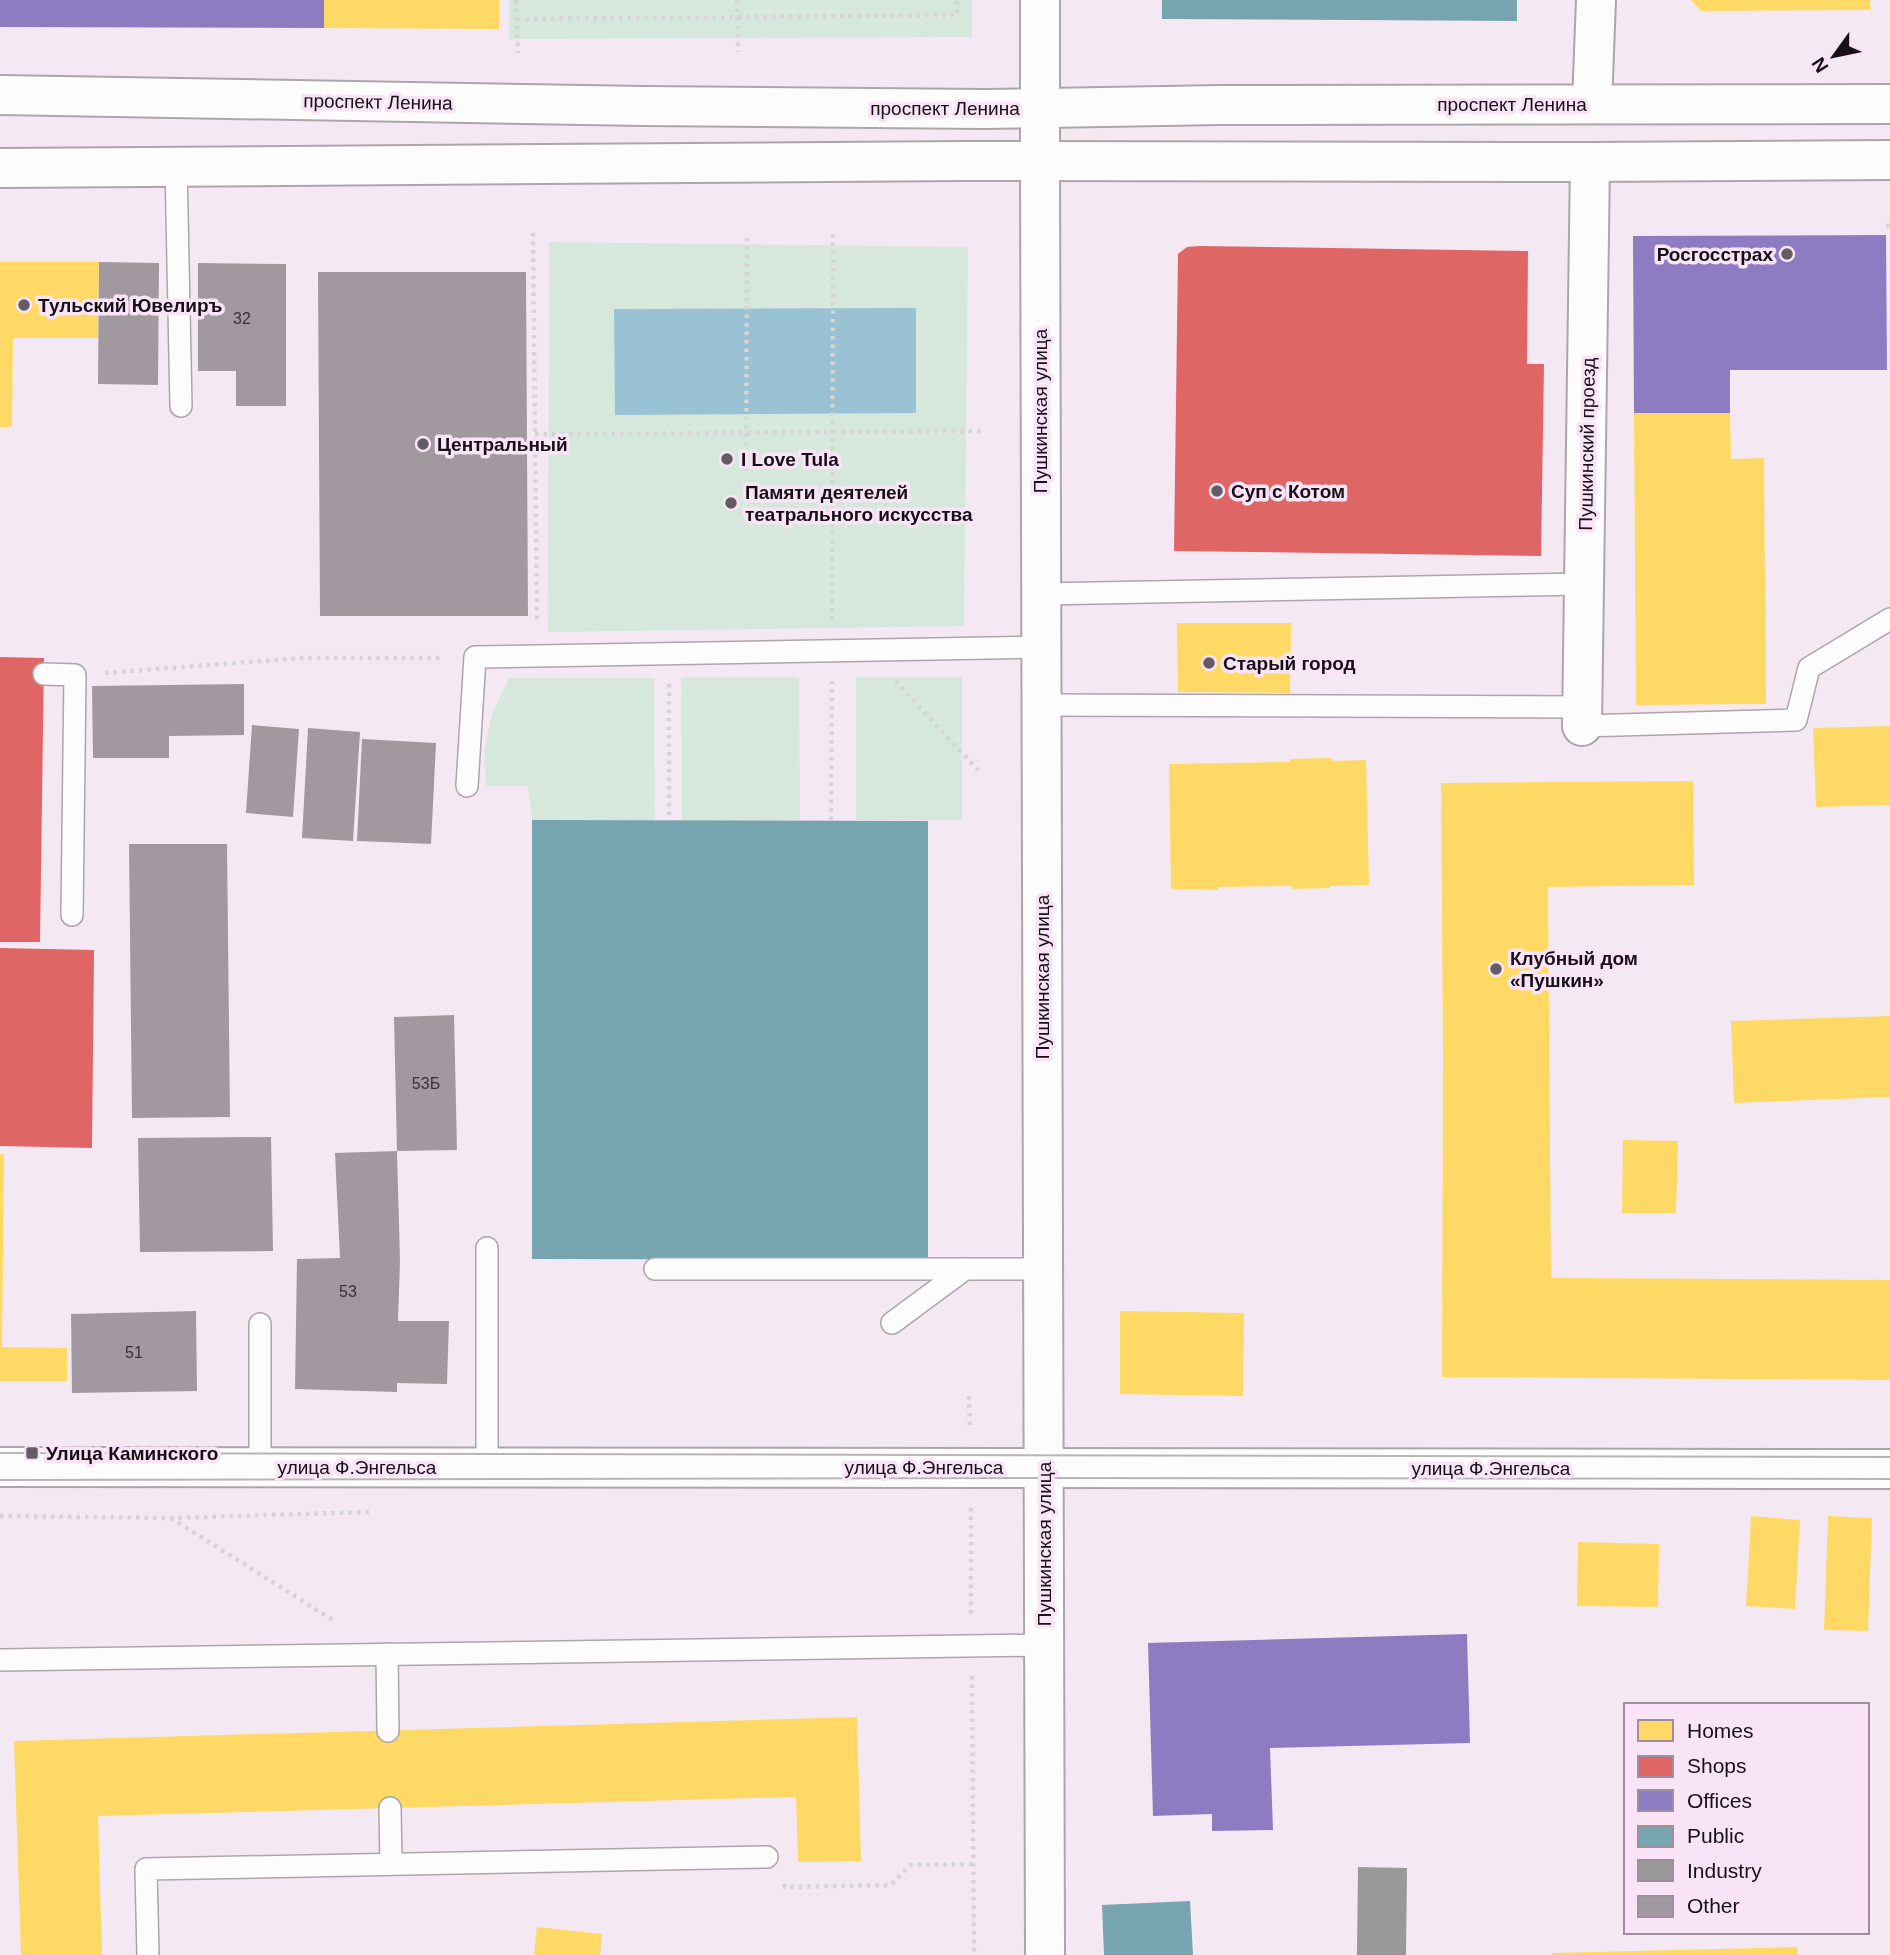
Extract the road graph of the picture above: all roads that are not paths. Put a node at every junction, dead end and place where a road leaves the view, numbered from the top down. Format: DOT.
graph roads {
  1 [pos="1040,0"];
  2 [pos="1596,0"];
  3 [pos="0,95"];
  4 [pos="1592,104"];
  5 [pos="1890,104"];
  6 [pos="1040,109"];
  7 [pos="1890,160"];
  8 [pos="1590,162"];
  9 [pos="1040,163"];
  10 [pos="176,166"];
  11 [pos="0,168"];
  12 [pos="181,406"];
  13 [pos="1585,584"];
  14 [pos="1041,594"];
  15 [pos="1890,619"];
  16 [pos="1041,647"];
  17 [pos="44,674"];
  18 [pos="1041,705"];
  19 [pos="1583,716"];
  20 [pos="467,786"];
  21 [pos="72,915"];
  22 [pos="486,1248"];
  23 [pos="655,1269"];
  24 [pos="965,1269"];
  25 [pos="1043,1269"];
  26 [pos="892,1323"];
  27 [pos="260,1324"];
  28 [pos="0,1467"];
  29 [pos="260,1467"];
  30 [pos="487,1467"];
  31 [pos="1044,1468"];
  32 [pos="1890,1469"];
  33 [pos="1044,1645"];
  34 [pos="387,1654"];
  35 [pos="0,1660"];
  36 [pos="388,1731"];
  37 [pos="390,1808"];
  38 [pos="767,1857"];
  39 [pos="391,1864"];
  40 [pos="148,1955"];
  41 [pos="1045,1955"];
  1 -- 6 [label="street, Пушкинская улица"];
  2 -- 4 [label="street"];
  3 -- 6 [label="street, проспект Ленина"];
  4 -- 5 [label="street, проспект Ленина"];
  4 -- 6 [label="street, проспект Ленина"];
  6 -- 9 [label="street, Пушкинская улица"];
  7 -- 8 [label="street"];
  8 -- 9 [label="street"];
  8 -- 13 [label="street, Пушкинский проезд"];
  9 -- 10 [label="street"];
  9 -- 14 [label="street, Пушкинская улица"];
  10 -- 11 [label="street"];
  10 -- 12 [label="lane"];
  13 -- 14 [label="lane"];
  13 -- 19 [label="street, Пушкинский проезд"];
  14 -- 16 [label="street, Пушкинская улица"];
  15 -- 19 [label="lane"];
  16 -- 18 [label="street, Пушкинская улица"];
  16 -- 20 [label="lane"];
  17 -- 21 [label="lane"];
  18 -- 19 [label="lane"];
  18 -- 25 [label="street, Пушкинская улица"];
  22 -- 30 [label="lane"];
  23 -- 24 [label="lane"];
  24 -- 25 [label="lane"];
  24 -- 26 [label="lane"];
  25 -- 31 [label="street, Пушкинская улица"];
  27 -- 29 [label="lane"];
  28 -- 29 [label="street, улица Ф.Энгельса"];
  29 -- 30 [label="street, улица Ф.Энгельса"];
  30 -- 31 [label="street, улица Ф.Энгельса"];
  31 -- 32 [label="street, улица Ф.Энгельса"];
  31 -- 33 [label="street, Пушкинская улица"];
  33 -- 34 [label="lane"];
  33 -- 41 [label="street, Пушкинская улица"];
  34 -- 35 [label="lane"];
  34 -- 36 [label="lane"];
  37 -- 39 [label="lane"];
  38 -- 39 [label="lane"];
  39 -- 40 [label="lane"];
}
